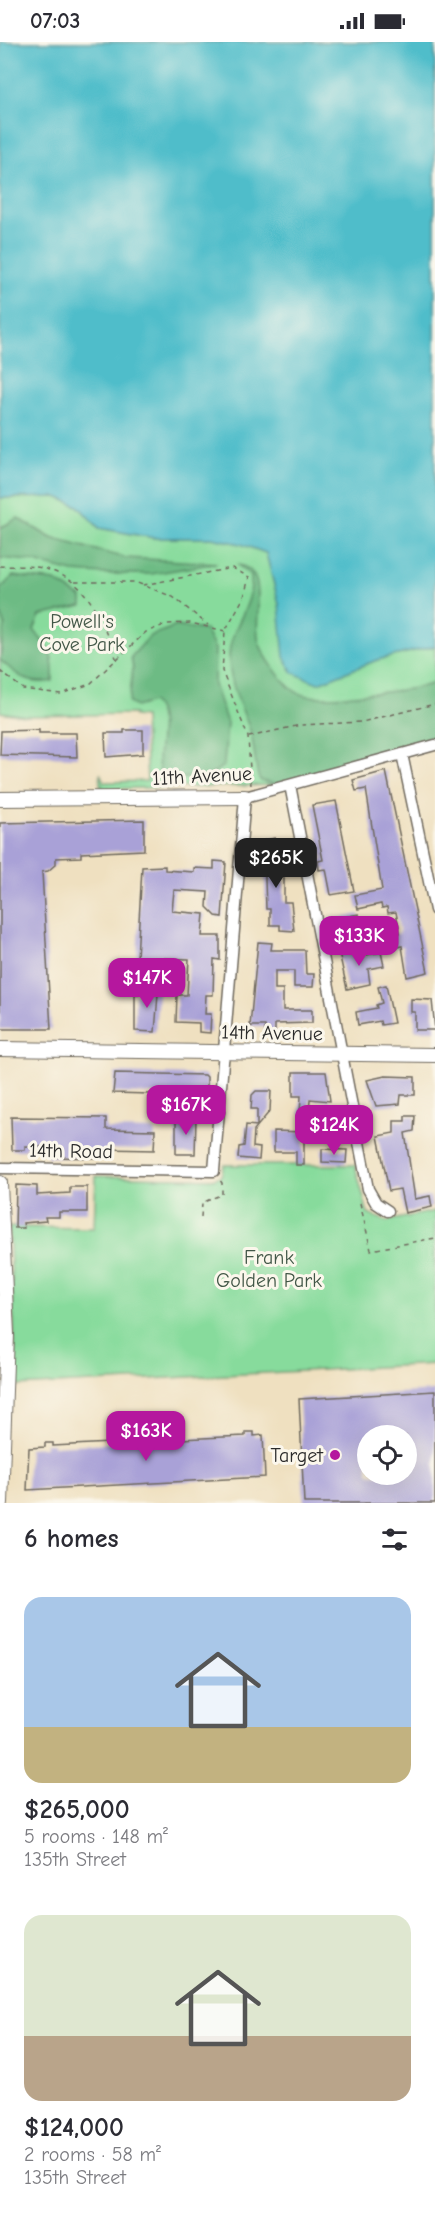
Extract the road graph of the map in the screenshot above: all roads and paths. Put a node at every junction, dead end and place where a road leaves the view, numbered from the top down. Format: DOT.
graph roads {
  1 [pos="0,566"];
  2 [pos="74,582"];
  3 [pos="143,585"];
  4 [pos="210,626"];
  5 [pos="225,631"];
  6 [pos="117,660"];
  7 [pos="0,671"];
  8 [pos="435,704"];
  9 [pos="248,738"];
  10 [pos="435,745"];
  11 [pos="402,754"];
  12 [pos="290,785"];
  13 [pos="248,796"];
  14 [pos="0,800"];
  15 [pos="435,910"];
  16 [pos="0,1049"];
  17 [pos="225,1051"];
  18 [pos="342,1053"];
  19 [pos="435,1055"];
  20 [pos="0,1168"];
  21 [pos="216,1174"];
  22 [pos="0,1183"];
  23 [pos="360,1203"];
  24 [pos="388,1211"];
  25 [pos="201,1217"];
  26 [pos="435,1238"];
  27 [pos="4,1334"];
  28 [pos="1,1503"];
  1 -- 2 [label="path"];
  2 -- 3 [label="path"];
  2 -- 6 [label="path"];
  3 -- 4 [label="path"];
  3 -- 5 [label="path"];
  4 -- 5 [label="path"];
  4 -- 6 [label="path"];
  5 -- 9 [label="path"];
  6 -- 7 [label="path"];
  8 -- 9 [label="path"];
  9 -- 13 [label="path"];
  10 -- 11 [label="street, 11th Avenue"];
  11 -- 12 [label="street, 11th Avenue"];
  11 -- 15 [label="street"];
  12 -- 13 [label="street, 11th Avenue"];
  12 -- 18 [label="street"];
  13 -- 14 [label="street, 11th Avenue"];
  13 -- 17 [label="street"];
  16 -- 17 [label="street, 14th Avenue"];
  17 -- 18 [label="street, 14th Avenue"];
  17 -- 21 [label="street"];
  18 -- 19 [label="street, 14th Avenue"];
  18 -- 24 [label="street"];
  20 -- 21 [label="street, 14th Road"];
  21 -- 25 [label="path"];
  22 -- 27 [label="street"];
  23 -- 26 [label="path"];
  27 -- 28 [label="street"];
}
